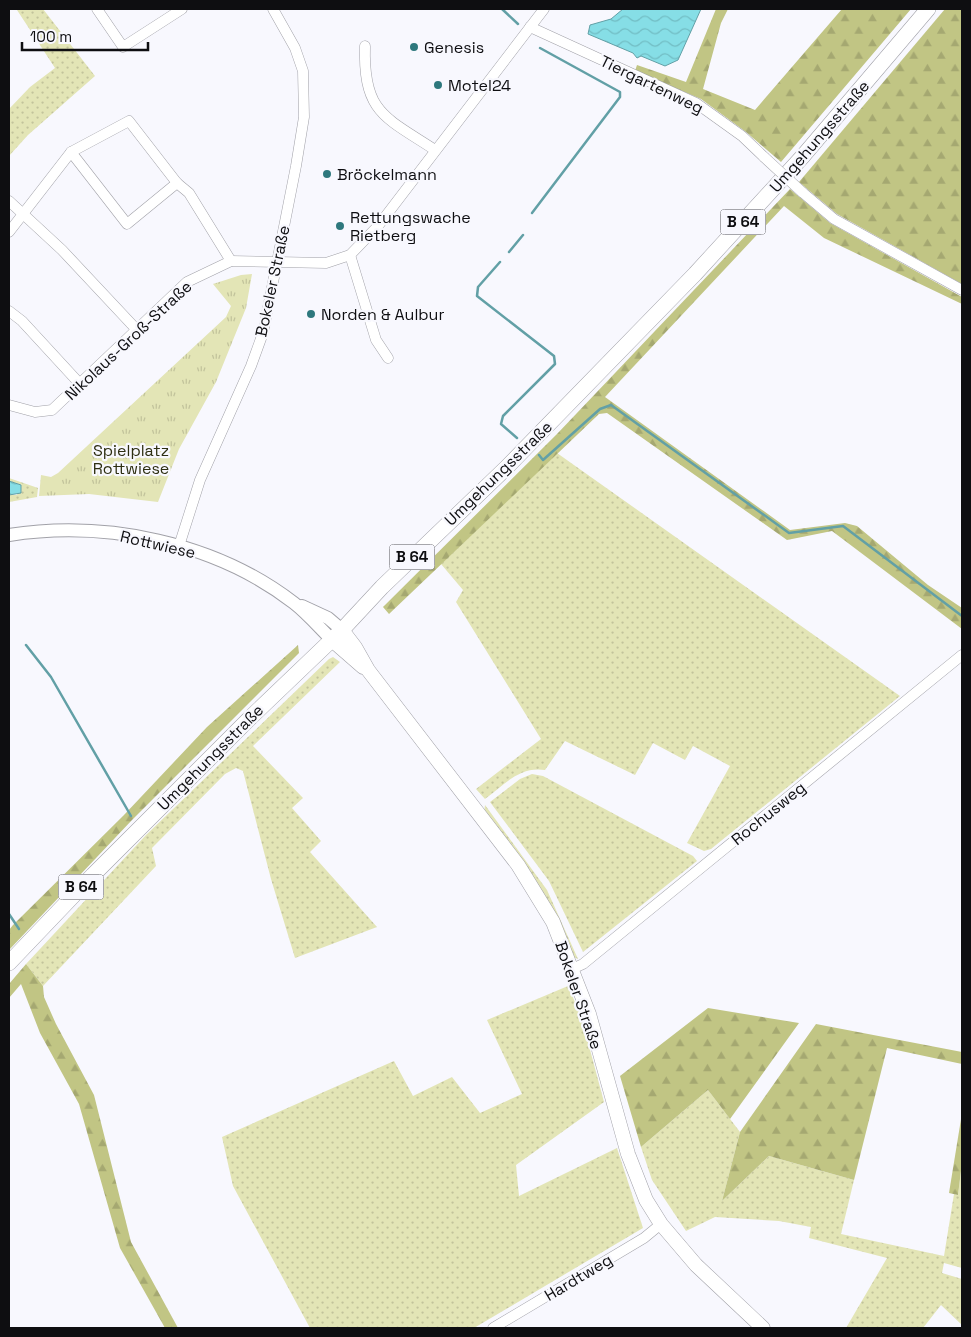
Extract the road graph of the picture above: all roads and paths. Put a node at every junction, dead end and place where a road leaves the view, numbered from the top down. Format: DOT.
graph roads {
  1 [pos="97,9"];
  2 [pos="182,9"];
  3 [pos="273,9"];
  4 [pos="544,9"];
  5 [pos="928,9"];
  6 [pos="530,27"];
  7 [pos="365,46"];
  8 [pos="436,150"];
  9 [pos="71,152"];
  10 [pos="177,183"];
  11 [pos="9,202"];
  12 [pos="22,215"];
  13 [pos="9,232"];
  14 [pos="350,255"];
  15 [pos="231,261"];
  16 [pos="277,263"];
  17 [pos="962,290"];
  18 [pos="9,311"];
  19 [pos="137,330"];
  20 [pos="388,358"];
  21 [pos="80,384"];
  22 [pos="9,405"];
  23 [pos="9,536"];
  24 [pos="179,546"];
  25 [pos="337,635"];
  26 [pos="962,655"];
  27 [pos="9,964"];
  28 [pos="572,969"];
  29 [pos="661,1224"];
  30 [pos="493,1328"];
  31 [pos="763,1328"];
  1 -- 2 [label="street"];
  3 -- 16 [label="street, Bokeler Straße"];
  4 -- 6 [label="street"];
  5 -- 25 [label="main road, Umgehungsstraße / B 64"];
  6 -- 8 [label="street"];
  6 -- 17 [label="street, Tiergartenweg, bridge"];
  7 -- 8 [label="street"];
  8 -- 14 [label="street"];
  9 -- 10 [label="street"];
  9 -- 10 [label="street"];
  9 -- 12 [label="street"];
  10 -- 15 [label="street"];
  11 -- 12 [label="street"];
  12 -- 13 [label="street"];
  12 -- 19 [label="street"];
  14 -- 16 [label="street"];
  14 -- 20 [label="street"];
  15 -- 16 [label="street, Nikolaus-Groß-Straße"];
  15 -- 19 [label="street, Nikolaus-Groß-Straße"];
  16 -- 24 [label="street, Bokeler Straße"];
  18 -- 21 [label="street"];
  19 -- 21 [label="street, Nikolaus-Groß-Straße"];
  21 -- 22 [label="street, Nikolaus-Groß-Straße"];
  23 -- 24 [label="street, Rottwiese"];
  24 -- 25 [label="street, Rottwiese"];
  25 -- 27 [label="main road, Umgehungsstraße / B 64"];
  25 -- 28 [label="main road, Bokeler Straße"];
  26 -- 28 [label="street, Rochusweg"];
  28 -- 29 [label="main road, Bokeler Straße"];
  29 -- 30 [label="street, Hardtweg"];
  29 -- 31 [label="main road, Bokeler Straße"];
}
